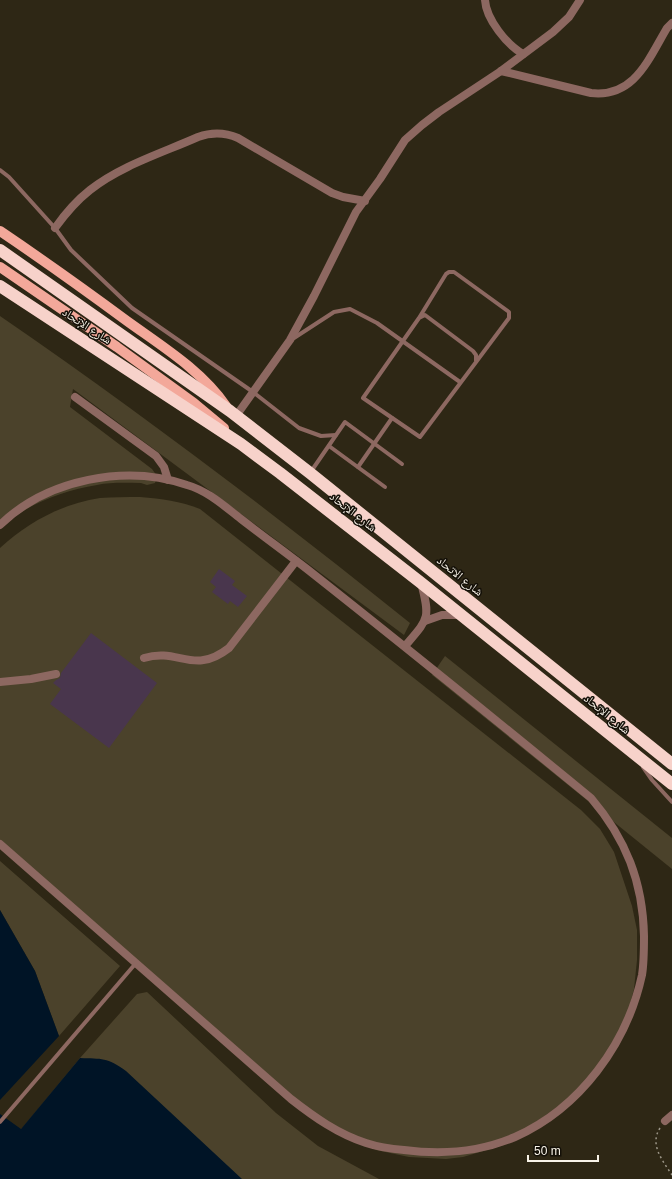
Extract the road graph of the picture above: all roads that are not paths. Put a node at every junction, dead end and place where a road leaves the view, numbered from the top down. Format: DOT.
graph roads {
  1 [pos="485,0"];
  2 [pos="580,0"];
  3 [pos="672,23"];
  4 [pos="524,54"];
  5 [pos="501,71"];
  6 [pos="0,170"];
  7 [pos="365,201"];
  8 [pos="0,225"];
  9 [pos="55,228"];
  10 [pos="0,231"];
  11 [pos="0,250"];
  12 [pos="41,258"];
  13 [pos="0,267"];
  14 [pos="0,286"];
  15 [pos="419,318"];
  16 [pos="290,340"];
  17 [pos="402,340"];
  18 [pos="476,361"];
  19 [pos="460,382"];
  20 [pos="253,392"];
  21 [pos="75,397"];
  22 [pos="233,414"];
  23 [pos="392,418"];
  24 [pos="336,436"];
  25 [pos="241,444"];
  26 [pos="374,444"];
  27 [pos="329,446"];
  28 [pos="402,464"];
  29 [pos="358,467"];
  30 [pos="310,473"];
  31 [pos="168,480"];
  32 [pos="385,486"];
  33 [pos="0,525"];
  34 [pos="296,561"];
  35 [pos="420,582"];
  36 [pos="462,615"];
  37 [pos="425,621"];
  38 [pos="405,646"];
  39 [pos="144,658"];
  40 [pos="56,674"];
  41 [pos="0,682"];
  42 [pos="637,756"];
  43 [pos="672,764"];
  44 [pos="672,784"];
  45 [pos="672,802"];
  46 [pos="0,844"];
  47 [pos="136,963"];
  48 [pos="672,1115"];
  49 [pos="665,1121"];
  50 [pos="0,1122"];
  1 -- 4 [label="street"];
  2 -- 4 [label="street"];
  3 -- 5 [label="street"];
  4 -- 5 [label="street"];
  5 -- 7 [label="street"];
  6 -- 9 [label="lane"];
  7 -- 9 [label="street"];
  7 -- 16 [label="street"];
  8 -- 12 [label="main road"];
  9 -- 20 [label="lane"];
  10 -- 12 [label="main road"];
  11 -- 22 [label="highway, شارع الإتحاد"];
  12 -- 22 [label="main road"];
  13 -- 25 [label="main road"];
  14 -- 25 [label="highway, شارع الإتحاد"];
  15 -- 17 [label="lane"];
  15 -- 18 [label="lane"];
  15 -- 18 [label="lane"];
  16 -- 17 [label="lane"];
  16 -- 20 [label="street"];
  17 -- 19 [label="lane"];
  17 -- 23 [label="lane"];
  18 -- 19 [label="lane"];
  19 -- 23 [label="lane"];
  20 -- 22 [label="street"];
  20 -- 24 [label="lane"];
  21 -- 31 [label="street"];
  22 -- 30 [label="highway, شارع الاتحاد"];
  23 -- 26 [label="lane"];
  24 -- 26 [label="lane"];
  24 -- 27 [label="lane"];
  25 -- 35 [label="highway, شارع الإتحاد"];
  26 -- 28 [label="lane"];
  26 -- 29 [label="lane"];
  27 -- 29 [label="lane"];
  27 -- 30 [label="lane"];
  29 -- 32 [label="lane"];
  30 -- 43 [label="highway, شارع الاتحاد"];
  31 -- 33 [label="street"];
  31 -- 34 [label="street"];
  34 -- 38 [label="street"];
  34 -- 39 [label="street"];
  35 -- 36 [label="highway, شارع الإتحاد"];
  35 -- 37 [label="street"];
  36 -- 37 [label="street"];
  36 -- 42 [label="highway, شارع الإتحاد"];
  37 -- 38 [label="street"];
  38 -- 47 [label="street"];
  40 -- 41 [label="street"];
  42 -- 44 [label="highway, شارع الإتحاد"];
  42 -- 45 [label="lane"];
  46 -- 47 [label="street"];
  47 -- 50 [label="lane"];
  48 -- 49 [label="street"];
}
